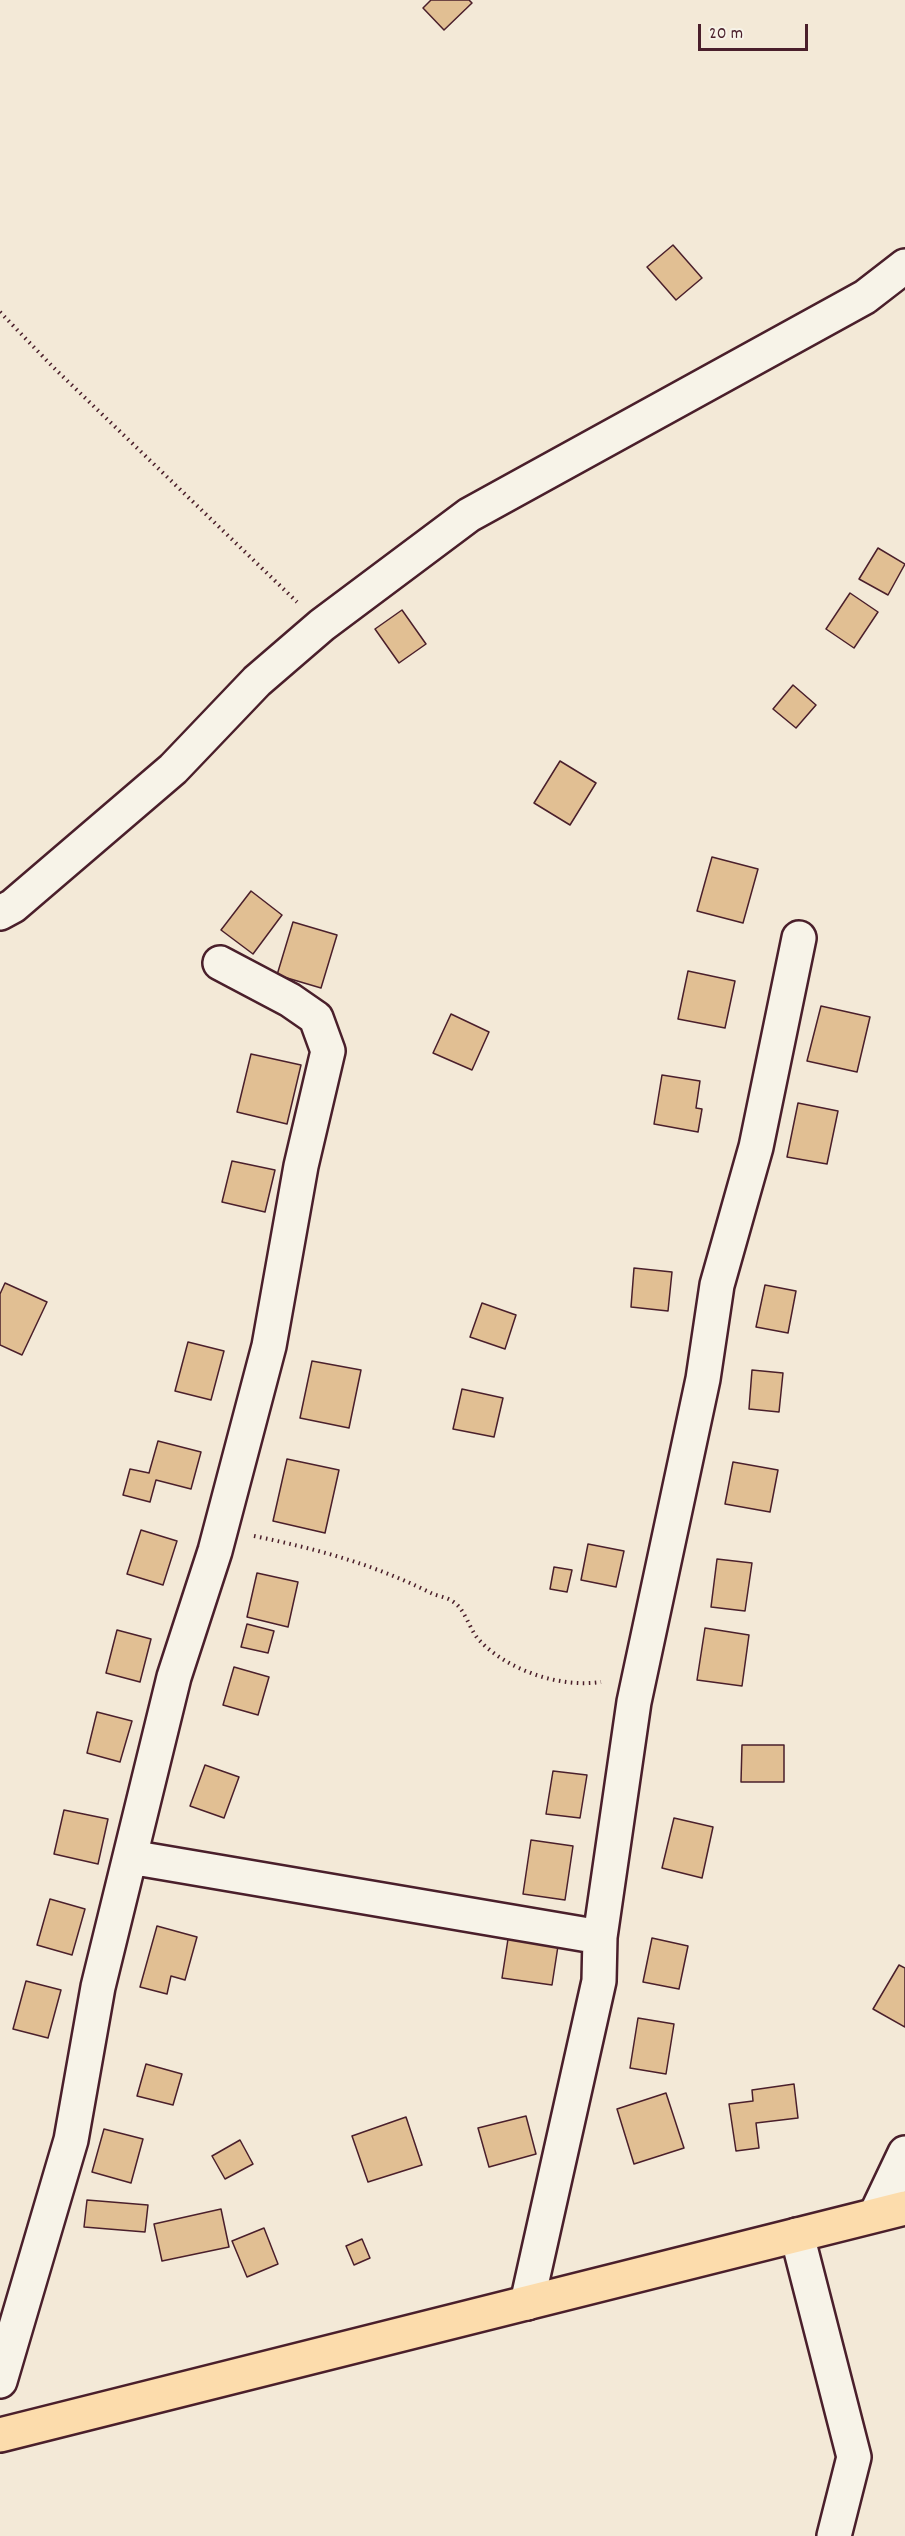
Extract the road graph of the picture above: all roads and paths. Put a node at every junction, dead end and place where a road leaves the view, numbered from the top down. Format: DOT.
graph roads {
  1 [pos="905,266"];
  2 [pos="0,312"];
  3 [pos="322,625"];
  4 [pos="0,913"];
  5 [pos="799,938"];
  6 [pos="220,963"];
  7 [pos="221,1528"];
  8 [pos="642,1666"];
  9 [pos="130,1857"];
  10 [pos="600,1937"];
  11 [pos="905,2153"];
  12 [pos="891,2211"];
  13 [pos="797,2235"];
  14 [pos="527,2303"];
  15 [pos="0,2381"];
  16 [pos="0,2435"];
  17 [pos="834,2536"];
  1 -- 3 [label="street"];
  2 -- 3 [label="path"];
  3 -- 4 [label="street"];
  5 -- 8 [label="street"];
  6 -- 7 [label="street"];
  7 -- 8 [label="path"];
  7 -- 9 [label="street"];
  8 -- 10 [label="street"];
  9 -- 10 [label="street"];
  9 -- 15 [label="street"];
  10 -- 14 [label="street"];
  11 -- 12 [label="street"];
  12 -- 13 [label="main road"];
  13 -- 14 [label="main road"];
  13 -- 17 [label="street"];
  14 -- 16 [label="main road"];
}
